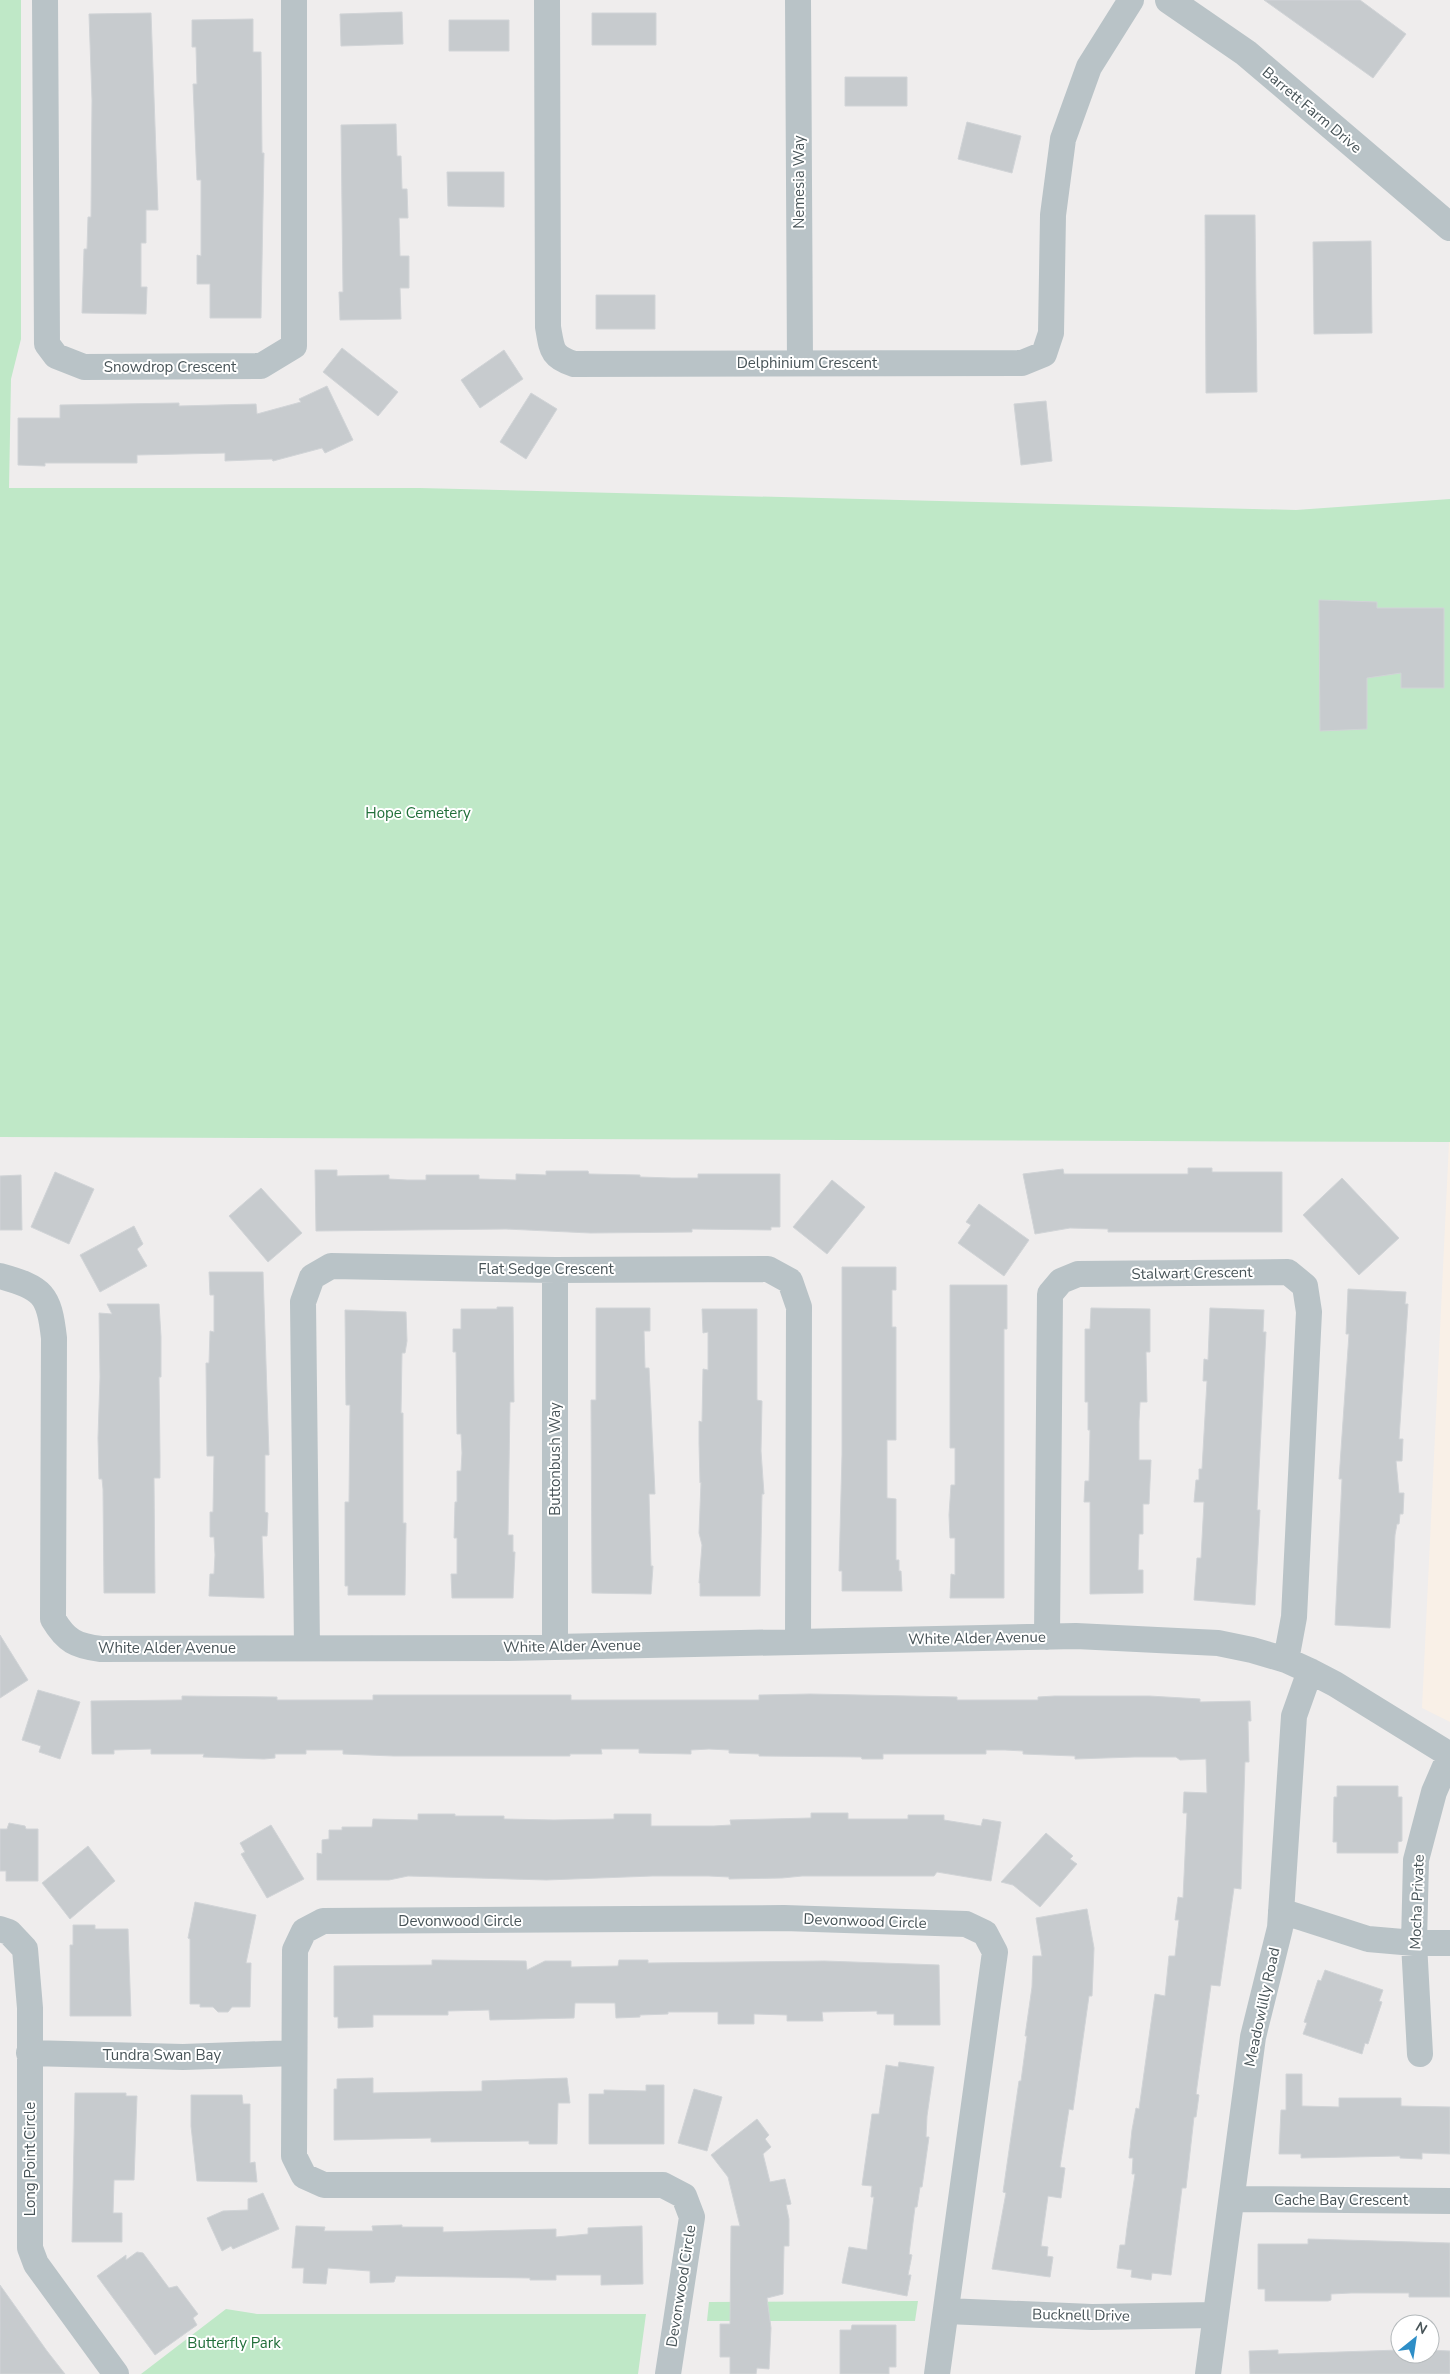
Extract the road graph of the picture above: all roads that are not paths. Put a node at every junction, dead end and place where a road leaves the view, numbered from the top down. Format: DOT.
graph roads {
  1 [pos="45,0"];
  2 [pos="294,0"];
  3 [pos="547,0"];
  4 [pos="798,0"];
  5 [pos="1131,0"];
  6 [pos="1169,0"];
  7 [pos="1450,227"];
  8 [pos="800,364"];
  9 [pos="555,1270"];
  10 [pos="0,1276"];
  11 [pos="1047,1637"];
  12 [pos="798,1642"];
  13 [pos="555,1647"];
  14 [pos="307,1648"];
  15 [pos="1286,1660"];
  16 [pos="1310,1671"];
  17 [pos="1450,1755"];
  18 [pos="1281,1910"];
  19 [pos="0,1929"];
  20 [pos="1414,1943"];
  21 [pos="1450,1944"];
  22 [pos="30,2053"];
  23 [pos="294,2053"];
  24 [pos="1420,2054"];
  25 [pos="1232,2199"];
  26 [pos="1450,2201"];
  27 [pos="946,2311"];
  28 [pos="1215,2315"];
  29 [pos="116,2374"];
  30 [pos="668,2374"];
  31 [pos="938,2374"];
  32 [pos="1208,2374"];
  1 -- 2 [label="street, Snowdrop Crescent"];
  3 -- 8 [label="street, Delphinium Crescent"];
  4 -- 8 [label="street, Nemesia Way"];
  5 -- 8 [label="street, Delphinium Crescent"];
  6 -- 7 [label="street, Barrett Farm Drive"];
  9 -- 12 [label="street, Flat Sedge Crescent"];
  9 -- 13 [label="street, Buttonbush Way"];
  9 -- 14 [label="street, Flat Sedge Crescent"];
  10 -- 14 [label="street, White Alder Avenue"];
  11 -- 12 [label="street, White Alder Avenue"];
  11 -- 15 [label="street, White Alder Avenue"];
  11 -- 15 [label="street, Stalwart Crescent"];
  12 -- 13 [label="street, White Alder Avenue"];
  13 -- 14 [label="street, White Alder Avenue"];
  15 -- 16 [label="street, White Alder Avenue"];
  16 -- 17 [label="street, White Alder Avenue"];
  16 -- 18 [label="street, Meadowlilly Road"];
  17 -- 20 [label="street, Mocha Private"];
  18 -- 20 [label="street"];
  18 -- 25 [label="street, Meadowlilly Road"];
  19 -- 22 [label="street, Long Point Circle"];
  20 -- 21 [label="street"];
  20 -- 24 [label="street, Mocha Private"];
  22 -- 23 [label="street, Tundra Swan Bay"];
  22 -- 29 [label="street, Long Point Circle"];
  23 -- 27 [label="street, Devonwood Circle"];
  23 -- 30 [label="street, Devonwood Circle"];
  25 -- 26 [label="street, Cache Bay Crescent"];
  25 -- 28 [label="street, Meadowlilly Road"];
  27 -- 28 [label="street, Bucknell Drive"];
  27 -- 31 [label="street, Devonwood Circle"];
  28 -- 32 [label="street, Meadowlilly Road"];
}
